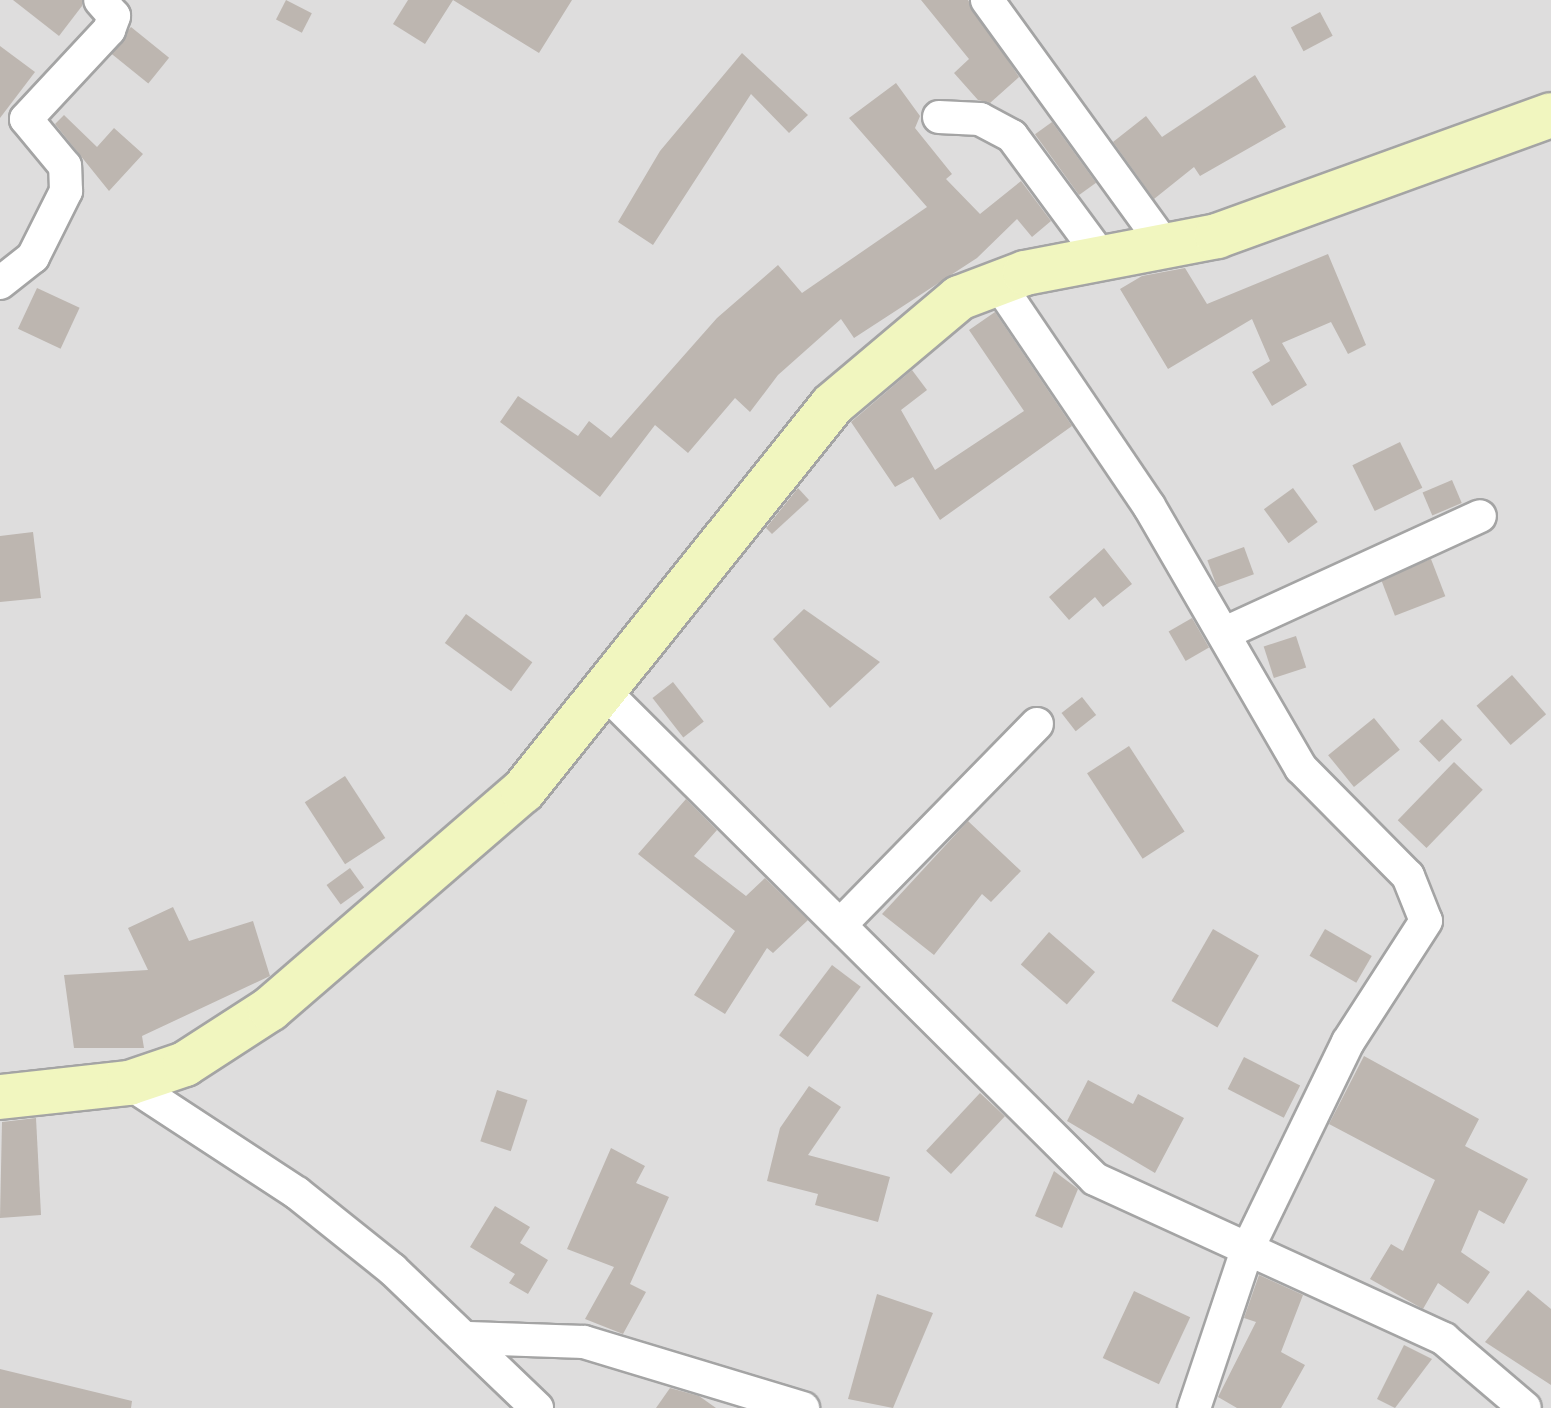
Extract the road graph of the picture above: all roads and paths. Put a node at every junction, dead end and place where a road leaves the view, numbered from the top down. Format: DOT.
graph roads {
  1 [pos="100,0"];
  2 [pos="987,0"];
  3 [pos="13,113"];
  4 [pos="1551,115"];
  5 [pos="939,117"];
  6 [pos="1165,246"];
  7 [pos="1102,258"];
  8 [pos="0,283"];
  9 [pos="998,283"];
  10 [pos="1480,516"];
  11 [pos="1227,632"];
  12 [pos="605,692"];
  13 [pos="1037,724"];
  14 [pos="841,924"];
  15 [pos="129,1083"];
  16 [pos="0,1097"];
  17 [pos="1247,1250"];
  18 [pos="469,1338"];
  19 [pos="537,1408"];
  20 [pos="803,1408"];
  21 [pos="1194,1408"];
  22 [pos="1525,1408"];
  1 -- 3 [label="street"];
  2 -- 6 [label="street"];
  3 -- 8 [label="street"];
  4 -- 6 [label="street"];
  5 -- 7 [label="street"];
  6 -- 7 [label="street"];
  7 -- 9 [label="street"];
  9 -- 11 [label="street"];
  9 -- 12 [label="street"];
  10 -- 11 [label="street"];
  11 -- 17 [label="street"];
  12 -- 14 [label="street"];
  12 -- 15 [label="street"];
  13 -- 14 [label="street"];
  14 -- 17 [label="street"];
  15 -- 16 [label="street"];
  15 -- 18 [label="street"];
  17 -- 21 [label="street"];
  17 -- 22 [label="street"];
  18 -- 19 [label="street"];
  18 -- 20 [label="street"];
}
